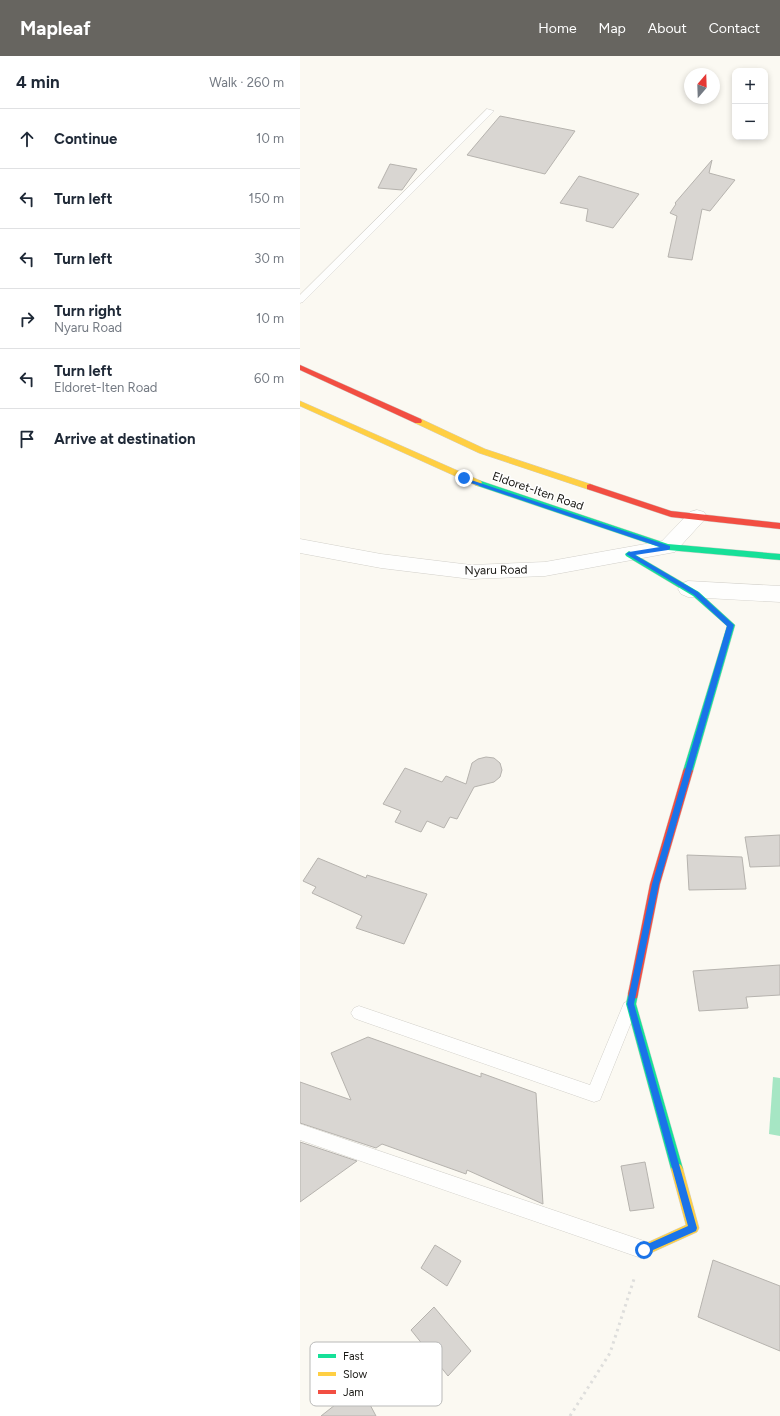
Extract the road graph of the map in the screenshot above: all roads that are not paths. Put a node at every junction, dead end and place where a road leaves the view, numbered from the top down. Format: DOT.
graph roads {
  1 [pos="490,111"];
  2 [pos="300,300"];
  3 [pos="300,367"];
  4 [pos="300,404"];
  5 [pos="697,517"];
  6 [pos="780,526"];
  7 [pos="300,546"];
  8 [pos="668,547"];
  9 [pos="629,554"];
  10 [pos="780,557"];
  11 [pos="688,589"];
  12 [pos="780,594"];
  13 [pos="631,1004"];
  14 [pos="359,1013"];
  15 [pos="300,1132"];
  16 [pos="644,1250"];
  1 -- 2 [label="lane"];
  3 -- 5 [label="street"];
  4 -- 8 [label="street, Eldoret-Iten Road"];
  5 -- 6 [label="street"];
  5 -- 8 [label="street"];
  7 -- 9 [label="street, Nyaru Road"];
  8 -- 9 [label="street, Nyaru Road"];
  8 -- 10 [label="street, Eldoret-Iten Road"];
  9 -- 11 [label="street"];
  11 -- 12 [label="street"];
  11 -- 13 [label="street"];
  13 -- 14 [label="lane"];
  13 -- 16 [label="street"];
  15 -- 16 [label="lane"];
}
